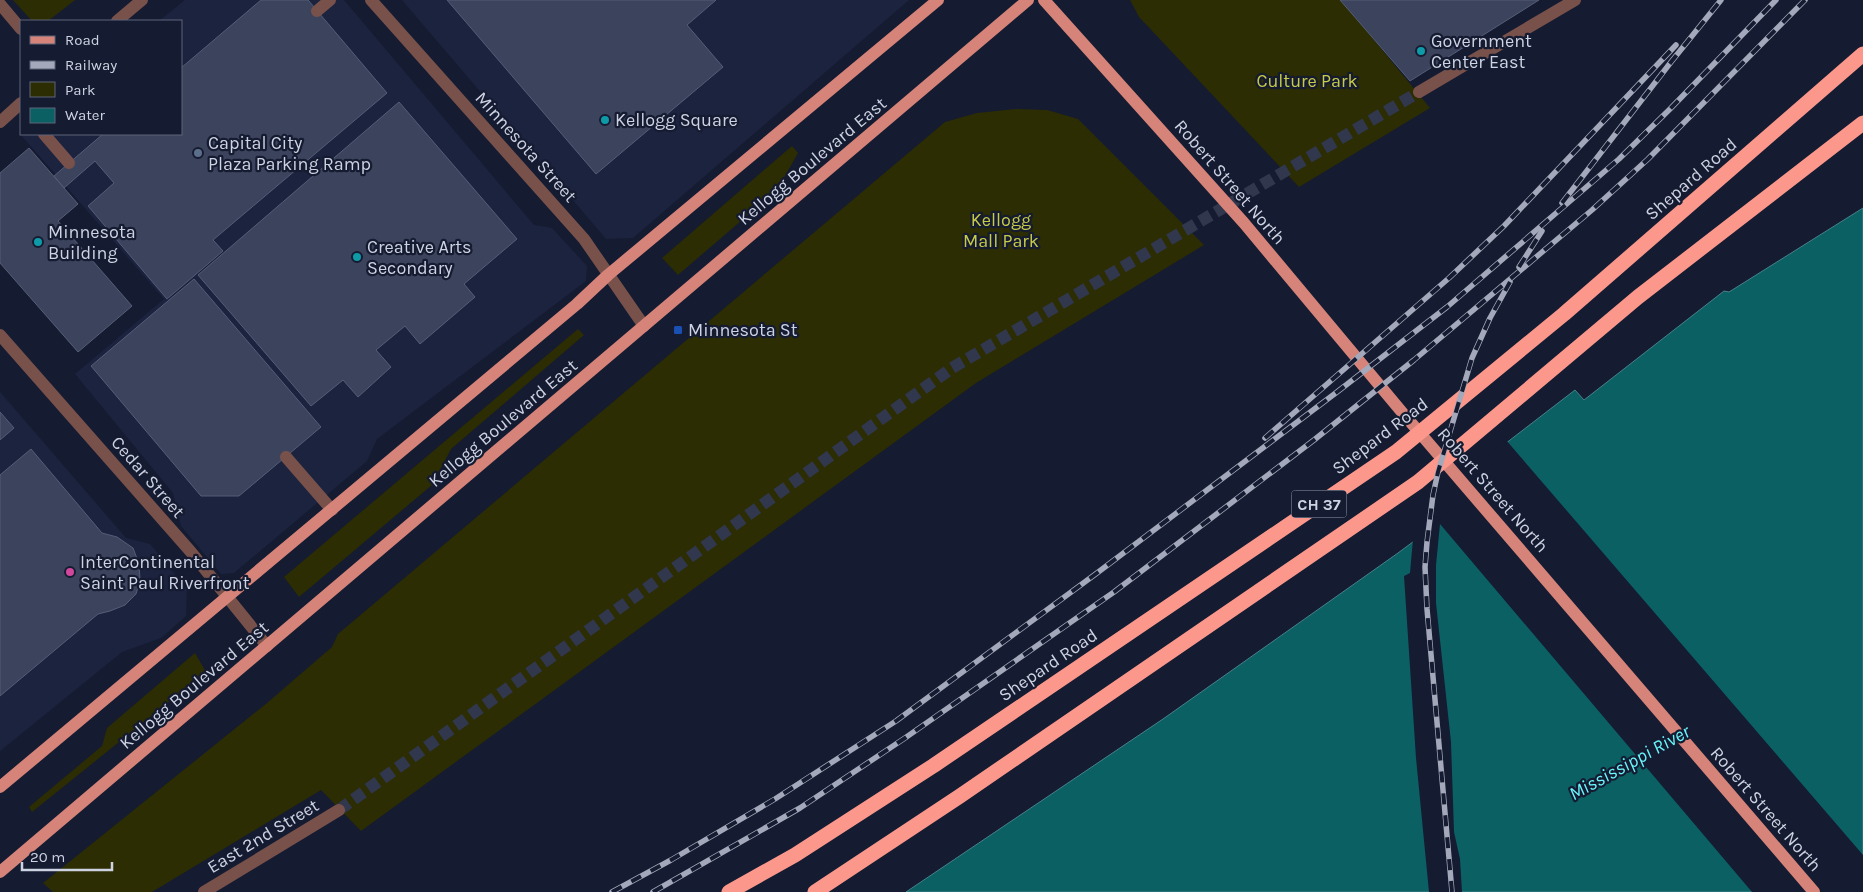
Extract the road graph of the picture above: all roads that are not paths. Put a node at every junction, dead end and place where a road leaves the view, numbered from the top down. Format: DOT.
graph roads {
  1 [pos="142,0"];
  2 [pos="330,0"];
  3 [pos="371,0"];
  4 [pos="938,0"];
  5 [pos="1028,0"];
  6 [pos="1044,0"];
  7 [pos="1576,0"];
  8 [pos="0,4"];
  9 [pos="317,11"];
  10 [pos="118,20"];
  11 [pos="20,28"];
  12 [pos="1863,49"];
  13 [pos="1863,54"];
  14 [pos="1850,66"];
  15 [pos="1419,92"];
  16 [pos="20,106"];
  17 [pos="0,122"];
  18 [pos="1863,123"];
  19 [pos="45,135"];
  20 [pos="69,163"];
  21 [pos="608,275"];
  22 [pos="644,326"];
  23 [pos="0,335"];
  24 [pos="286,457"];
  25 [pos="332,510"];
  26 [pos="228,597"];
  27 [pos="267,646"];
  28 [pos="0,787"];
  29 [pos="339,810"];
  30 [pos="0,872"];
  31 [pos="204,892"];
  32 [pos="729,892"];
  33 [pos="815,892"];
  34 [pos="1814,892"];
  1 -- 10 [label="street"];
  2 -- 9 [label="street"];
  3 -- 21 [label="street, Minnesota Street"];
  4 -- 21 [label="main road"];
  5 -- 22 [label="main road, Kellogg Boulevard East"];
  6 -- 34 [label="main road, Robert Street North"];
  7 -- 15 [label="street"];
  8 -- 11 [label="street"];
  12 -- 14 [label="main road"];
  13 -- 14 [label="highway, Shepard Road / CH 37"];
  14 -- 32 [label="highway, Shepard Road / CH 37"];
  16 -- 17 [label="street"];
  18 -- 33 [label="highway, CH 37"];
  19 -- 20 [label="street"];
  21 -- 22 [label="street, Minnesota Street"];
  21 -- 25 [label="main road"];
  22 -- 27 [label="main road, Kellogg Boulevard East"];
  23 -- 26 [label="street, Cedar Street"];
  24 -- 25 [label="street"];
  25 -- 26 [label="main road"];
  26 -- 27 [label="street, Cedar Street"];
  26 -- 28 [label="main road"];
  27 -- 30 [label="main road, Kellogg Boulevard East"];
  29 -- 31 [label="street, East 2nd Street"];
}
